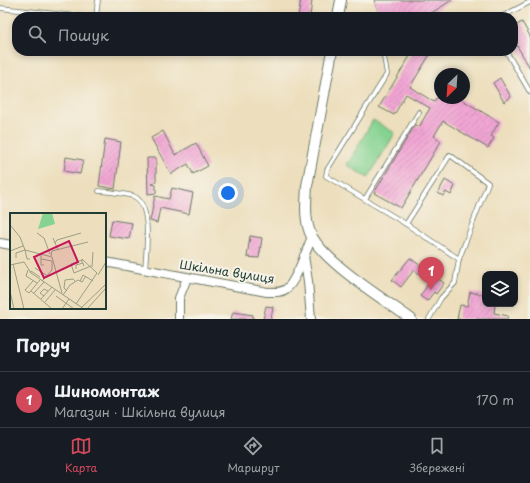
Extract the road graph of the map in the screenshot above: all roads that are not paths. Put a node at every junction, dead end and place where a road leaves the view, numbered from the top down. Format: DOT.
graph roads {
  1 [pos="98,0"];
  2 [pos="341,0"];
  3 [pos="530,2"];
  4 [pos="0,8"];
  5 [pos="38,12"];
  6 [pos="97,12"];
  7 [pos="339,12"];
  8 [pos="511,12"];
  9 [pos="331,56"];
  10 [pos="384,56"];
  11 [pos="509,56"];
  12 [pos="530,92"];
  13 [pos="419,112"];
  14 [pos="99,191"];
  15 [pos="365,199"];
  16 [pos="406,224"];
  17 [pos="312,237"];
  18 [pos="0,243"];
  19 [pos="10,245"];
  20 [pos="304,256"];
  21 [pos="459,259"];
  22 [pos="106,262"];
  23 [pos="145,270"];
  24 [pos="187,278"];
  25 [pos="179,319"];
  26 [pos="311,319"];
  27 [pos="411,319"];
  28 [pos="429,319"];
  1 -- 6 [label="lane"];
  2 -- 7 [label="street"];
  3 -- 8 [label="lane"];
  4 -- 5 [label="lane"];
  9 -- 17 [label="street"];
  10 -- 15 [label="lane"];
  11 -- 12 [label="lane"];
  13 -- 15 [label="lane"];
  14 -- 23 [label="lane"];
  15 -- 16 [label="lane"];
  16 -- 21 [label="lane"];
  16 -- 21 [label="lane"];
  17 -- 20 [label="street, Шкільна вулиця"];
  17 -- 27 [label="street"];
  18 -- 19 [label="street"];
  20 -- 24 [label="street, Шкільна вулиця"];
  20 -- 26 [label="street"];
  21 -- 28 [label="lane"];
  22 -- 23 [label="street, Шкільна вулиця"];
  23 -- 24 [label="street, Шкільна вулиця"];
  24 -- 25 [label="street"];
}
